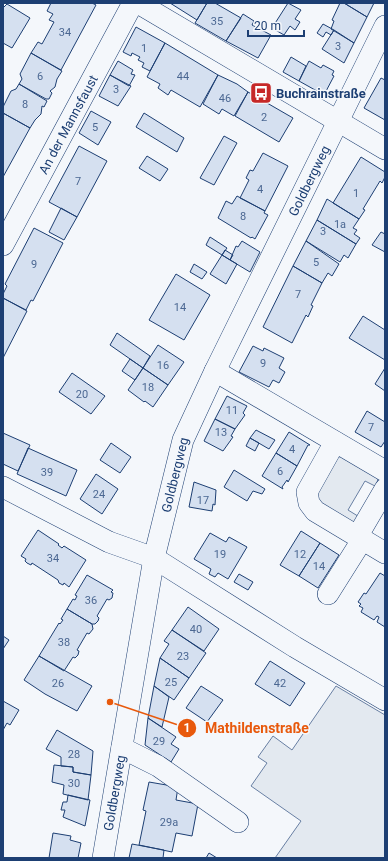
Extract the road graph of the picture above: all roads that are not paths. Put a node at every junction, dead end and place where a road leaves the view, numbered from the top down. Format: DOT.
graph roads {
  1 [pos="134,3"];
  2 [pos="138,3"];
  3 [pos="385,26"];
  4 [pos="338,122"];
  5 [pos="385,149"];
  6 [pos="3,245"];
  7 [pos="215,371"];
  8 [pos="335,442"];
  9 [pos="385,471"];
  10 [pos="3,487"];
  11 [pos="385,489"];
  12 [pos="360,538"];
  13 [pos="385,553"];
  14 [pos="154,558"];
  15 [pos="328,594"];
  16 [pos="385,700"];
  17 [pos="122,748"];
  18 [pos="238,822"];
  19 [pos="103,858"];
  1 -- 6 [label="street, An der Mannsfaust"];
  2 -- 4 [label="street"];
  3 -- 4 [label="street, Goldbergweg"];
  4 -- 5 [label="street"];
  4 -- 7 [label="street, Goldbergweg"];
  7 -- 8 [label="street"];
  7 -- 14 [label="street, Goldbergweg"];
  8 -- 9 [label="street"];
  8 -- 12 [label="street"];
  10 -- 14 [label="street"];
  11 -- 12 [label="street"];
  12 -- 13 [label="street"];
  12 -- 15 [label="street"];
  14 -- 16 [label="street"];
  14 -- 17 [label="street, Goldbergweg"];
  17 -- 18 [label="street"];
  17 -- 19 [label="street, Goldbergweg"];
}
